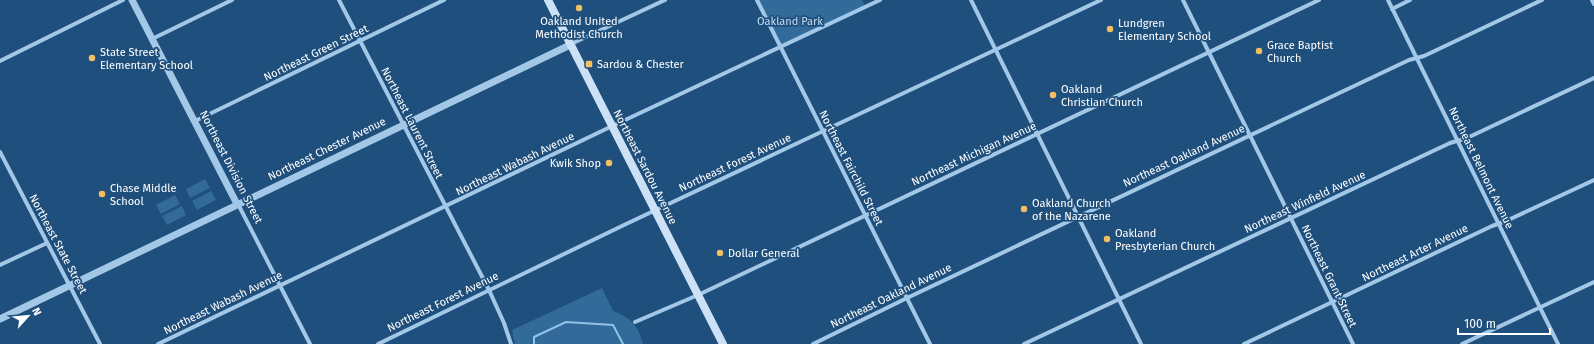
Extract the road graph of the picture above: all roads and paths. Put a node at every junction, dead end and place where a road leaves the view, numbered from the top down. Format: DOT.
graph roads {
  1 [pos="123,0"];
  2 [pos="132,0"];
  3 [pos="232,0"];
  4 [pos="339,0"];
  5 [pos="444,0"];
  6 [pos="548,0"];
  7 [pos="665,0"];
  8 [pos="757,0"];
  9 [pos="880,0"];
  10 [pos="971,0"];
  11 [pos="1101,0"];
  12 [pos="1182,0"];
  13 [pos="1319,0"];
  14 [pos="1388,0"];
  15 [pos="1410,0"];
  16 [pos="1542,0"];
  17 [pos="1592,0"];
  18 [pos="1594,4"];
  19 [pos="1392,9"];
  20 [pos="152,39"];
  21 [pos="360,41"];
  22 [pos="570,44"];
  23 [pos="780,47"];
  24 [pos="996,50"];
  25 [pos="1209,53"];
  26 [pos="1416,58"];
  27 [pos="0,61"];
  28 [pos="1594,78"];
  29 [pos="195,121"];
  30 [pos="403,124"];
  31 [pos="612,127"];
  32 [pos="823,131"];
  33 [pos="1037,134"];
  34 [pos="1250,135"];
  35 [pos="1457,141"];
  36 [pos="0,152"];
  37 [pos="5,161"];
  38 [pos="0,163"];
  39 [pos="1594,180"];
  40 [pos="238,204"];
  41 [pos="445,207"];
  42 [pos="655,210"];
  43 [pos="865,216"];
  44 [pos="1078,216"];
  45 [pos="1291,218"];
  46 [pos="1498,224"];
  47 [pos="47,243"];
  48 [pos="0,265"];
  49 [pos="1594,282"];
  50 [pos="69,285"];
  51 [pos="279,285"];
  52 [pos="489,290"];
  53 [pos="698,295"];
  54 [pos="906,298"];
  55 [pos="1119,299"];
  56 [pos="1332,303"];
  57 [pos="1540,307"];
  58 [pos="0,319"];
  59 [pos="635,322"];
  60 [pos="511,343"];
  61 [pos="100,344"];
  62 [pos="158,344"];
  63 [pos="310,344"];
  64 [pos="378,344"];
  65 [pos="723,344"];
  66 [pos="813,344"];
  67 [pos="930,344"];
  68 [pos="1024,344"];
  69 [pos="1141,344"];
  70 [pos="1244,344"];
  71 [pos="1353,344"];
  72 [pos="1462,344"];
  73 [pos="1558,344"];
  1 -- 27 [label="street"];
  2 -- 20 [label="street, Northeast Division Street"];
  3 -- 20 [label="street"];
  4 -- 21 [label="street, Northeast Laurent Street"];
  5 -- 21 [label="street, Northeast Green Street"];
  6 -- 22 [label="main road, Northeast Sardou Avenue"];
  7 -- 22 [label="street, Northeast Chester Avenue"];
  8 -- 23 [label="street, Northeast Fairchild Street"];
  9 -- 23 [label="street, Northeast Wabash Avenue"];
  10 -- 24 [label="street"];
  11 -- 24 [label="street, Northeast Forest Avenue"];
  12 -- 25 [label="street, Northeast Grant Street"];
  13 -- 25 [label="street, Northeast Michigan Avenue"];
  14 -- 19 [label="street, Northeast Belmont Avenue"];
  15 -- 19 [label="street"];
  16 -- 26 [label="street, Northeast Oakland Avenue"];
  17 -- 18 [label="street"];
  19 -- 26 [label="street, Northeast Belmont Avenue"];
  20 -- 29 [label="street, Northeast Division Street"];
  21 -- 29 [label="street, Northeast Green Street"];
  21 -- 30 [label="street, Northeast Laurent Street"];
  22 -- 30 [label="street, Northeast Chester Avenue"];
  22 -- 31 [label="main road, Northeast Sardou Avenue"];
  23 -- 31 [label="street, Northeast Wabash Avenue"];
  23 -- 32 [label="street, Northeast Fairchild Street"];
  24 -- 32 [label="street, Northeast Forest Avenue"];
  24 -- 33 [label="street"];
  25 -- 33 [label="street, Northeast Michigan Avenue"];
  25 -- 34 [label="street, Northeast Grant Street"];
  26 -- 34 [label="street, Northeast Oakland Avenue"];
  26 -- 35 [label="street, Northeast Belmont Avenue"];
  28 -- 35 [label="street, Northeast Winfield Avenue"];
  29 -- 40 [label="street, Northeast Division Street"];
  30 -- 40 [label="street, Northeast Chester Avenue"];
  30 -- 41 [label="street, Northeast Laurent Street"];
  31 -- 41 [label="street, Northeast Wabash Avenue"];
  31 -- 42 [label="main road, Northeast Sardou Avenue"];
  32 -- 42 [label="street, Northeast Forest Avenue"];
  32 -- 43 [label="street, Northeast Fairchild Street"];
  33 -- 43 [label="street, Northeast Michigan Avenue"];
  33 -- 44 [label="street"];
  34 -- 44 [label="street, Northeast Oakland Avenue"];
  34 -- 45 [label="street, Northeast Grant Street"];
  35 -- 45 [label="street, Northeast Winfield Avenue"];
  35 -- 46 [label="street, Northeast Belmont Avenue"];
  36 -- 37 [label="street, Northeast State Street"];
  37 -- 38 [label="street"];
  37 -- 47 [label="street, Northeast State Street"];
  39 -- 46 [label="street, Northeast Arter Avenue"];
  40 -- 50 [label="street, Northeast Chester Avenue"];
  40 -- 51 [label="street, Northeast Division Street"];
  41 -- 51 [label="street, Northeast Wabash Avenue"];
  41 -- 52 [label="street, Northeast Laurent Street"];
  42 -- 52 [label="street, Northeast Forest Avenue"];
  42 -- 53 [label="main road, Northeast Sardou Avenue"];
  43 -- 53 [label="street, Northeast Michigan Avenue"];
  43 -- 54 [label="street, Northeast Fairchild Street"];
  44 -- 54 [label="street, Northeast Oakland Avenue"];
  44 -- 55 [label="street"];
  45 -- 55 [label="street, Northeast Winfield Avenue"];
  45 -- 56 [label="street, Northeast Grant Street"];
  46 -- 56 [label="street, Northeast Arter Avenue"];
  46 -- 57 [label="street, Northeast Belmont Avenue"];
  47 -- 48 [label="street"];
  47 -- 50 [label="street, Northeast State Street"];
  49 -- 57 [label="street"];
  50 -- 58 [label="street, Northeast Chester Avenue"];
  50 -- 61 [label="street, Northeast State Street"];
  51 -- 62 [label="street, Northeast Wabash Avenue"];
  51 -- 63 [label="street, Northeast Division Street"];
  52 -- 60 [label="street, Northeast Laurent Street"];
  52 -- 64 [label="street, Northeast Forest Avenue"];
  53 -- 59 [label="street, Northeast Michigan Avenue"];
  53 -- 65 [label="main road, Northeast Sardou Avenue"];
  54 -- 66 [label="street, Northeast Oakland Avenue"];
  54 -- 67 [label="street, Northeast Fairchild Street"];
  55 -- 68 [label="street, Northeast Winfield Avenue"];
  55 -- 69 [label="street"];
  56 -- 70 [label="street, Northeast Arter Avenue"];
  56 -- 71 [label="street, Northeast Grant Street"];
  57 -- 72 [label="street"];
  57 -- 73 [label="street, Northeast Belmont Avenue"];
}
